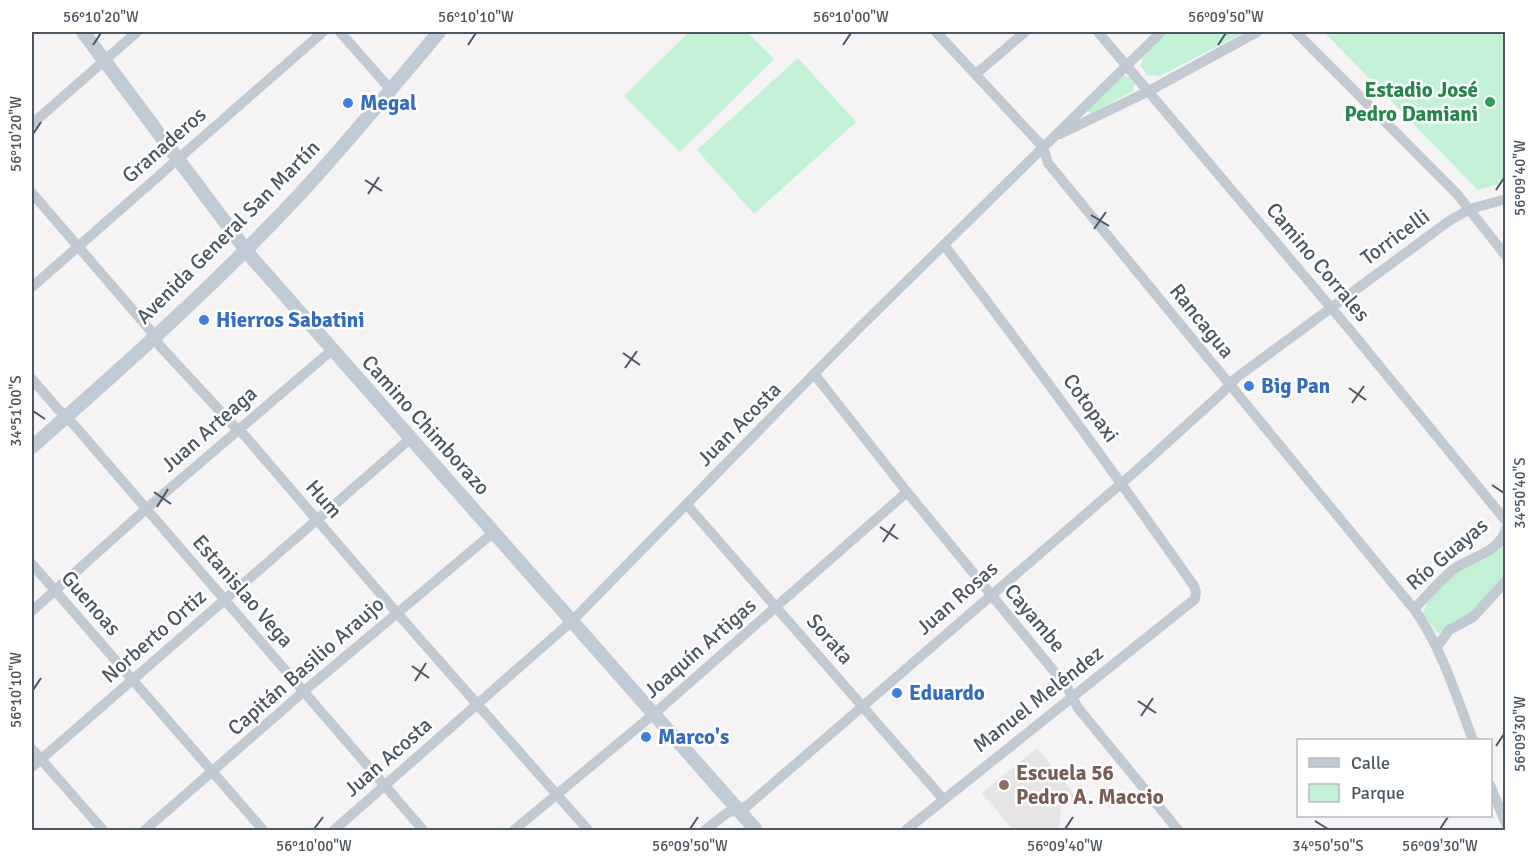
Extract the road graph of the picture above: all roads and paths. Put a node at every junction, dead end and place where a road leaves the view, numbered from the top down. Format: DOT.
graph roads {
  1 [pos="83,32"];
  2 [pos="137,32"];
  3 [pos="323,32"];
  4 [pos="340,32"];
  5 [pos="439,32"];
  6 [pos="936,32"];
  7 [pos="1025,32"];
  8 [pos="1098,32"];
  9 [pos="1161,32"];
  10 [pos="1257,32"];
  11 [pos="1296,32"];
  12 [pos="105,60"];
  13 [pos="1127,64"];
  14 [pos="976,74"];
  15 [pos="391,90"];
  16 [pos="1149,91"];
  17 [pos="32,124"];
  18 [pos="1055,136"];
  19 [pos="1043,147"];
  20 [pos="178,159"];
  21 [pos="32,193"];
  22 [pos="1506,199"];
  23 [pos="1470,209"];
  24 [pos="944,245"];
  25 [pos="78,247"];
  26 [pos="245,249"];
  27 [pos="1506,256"];
  28 [pos="32,287"];
  29 [pos="1331,309"];
  30 [pos="155,337"];
  31 [pos="332,350"];
  32 [pos="815,375"];
  33 [pos="32,379"];
  34 [pos="1229,386"];
  35 [pos="66,417"];
  36 [pos="238,430"];
  37 [pos="410,439"];
  38 [pos="32,447"];
  39 [pos="1121,482"];
  40 [pos="907,492"];
  41 [pos="687,505"];
  42 [pos="146,509"];
  43 [pos="316,520"];
  44 [pos="1506,520"];
  45 [pos="1506,529"];
  46 [pos="494,532"];
  47 [pos="32,564"];
  48 [pos="1506,581"];
  49 [pos="55,591"];
  50 [pos="991,595"];
  51 [pos="1195,599"];
  52 [pos="225,600"];
  53 [pos="777,608"];
  54 [pos="1413,609"];
  55 [pos="32,611"];
  56 [pos="397,613"];
  57 [pos="572,621"];
  58 [pos="1437,647"];
  59 [pos="132,681"];
  60 [pos="303,692"];
  61 [pos="1072,697"];
  62 [pos="478,705"];
  63 [pos="864,706"];
  64 [pos="655,713"];
  65 [pos="1472,739"];
  66 [pos="32,749"];
  67 [pos="40,760"];
  68 [pos="32,767"];
  69 [pos="212,772"];
  70 [pos="385,786"];
  71 [pos="1492,788"];
  72 [pos="556,795"];
  73 [pos="944,800"];
  74 [pos="738,809"];
  75 [pos="1505,820"];
  76 [pos="103,831"];
  77 [pos="145,831"];
  78 [pos="263,831"];
  79 [pos="334,831"];
  80 [pos="423,831"];
  81 [pos="514,831"];
  82 [pos="588,831"];
  83 [pos="705,831"];
  84 [pos="756,831"];
  85 [pos="906,831"];
  86 [pos="1178,831"];
  1 -- 12 [label="street, Camino Chimborazo"];
  2 -- 12 [label="street"];
  3 -- 20 [label="street, Granaderos"];
  4 -- 15 [label="street"];
  5 -- 15 [label="street, Avenida General San Martín"];
  6 -- 14 [label="street, Rancagua"];
  7 -- 14 [label="street"];
  8 -- 13 [label="street, Camino Corrales"];
  9 -- 13 [label="street, Juan Acosta"];
  10 -- 16 [label="street"];
  11 -- 23 [label="street"];
  12 -- 17 [label="street"];
  12 -- 20 [label="street, Camino Chimborazo"];
  13 -- 16 [label="street, Camino Corrales"];
  13 -- 18 [label="street, Juan Acosta"];
  14 -- 19 [label="street, Rancagua"];
  15 -- 26 [label="street, Avenida General San Martín"];
  16 -- 18 [label="street"];
  16 -- 29 [label="street, Camino Corrales"];
  18 -- 19 [label="street, Juan Acosta"];
  19 -- 24 [label="street, Juan Acosta"];
  19 -- 34 [label="street, Rancagua"];
  20 -- 25 [label="street, Granaderos"];
  20 -- 26 [label="street, Camino Chimborazo"];
  21 -- 25 [label="street, Hum"];
  22 -- 23 [label="street, Torricelli"];
  23 -- 27 [label="street"];
  23 -- 29 [label="street, Torricelli"];
  24 -- 32 [label="street, Juan Acosta"];
  24 -- 39 [label="street, Cotopaxi"];
  25 -- 28 [label="street, Granaderos"];
  25 -- 30 [label="street, Hum"];
  26 -- 30 [label="street, Avenida General San Martín"];
  26 -- 31 [label="street, Camino Chimborazo"];
  29 -- 34 [label="street, Torricelli"];
  29 -- 44 [label="street, Camino Corrales"];
  30 -- 35 [label="street, Avenida General San Martín"];
  30 -- 36 [label="street, Hum"];
  31 -- 36 [label="street, Juan Arteaga"];
  31 -- 37 [label="street, Camino Chimborazo"];
  32 -- 40 [label="street, Cayambe"];
  32 -- 41 [label="street, Juan Acosta"];
  33 -- 35 [label="street, Estanislao Vega"];
  34 -- 39 [label="street, Juan Rosas"];
  34 -- 54 [label="street, Rancagua"];
  35 -- 38 [label="street, Avenida General San Martín"];
  35 -- 42 [label="street, Estanislao Vega"];
  36 -- 42 [label="street, Juan Arteaga"];
  36 -- 43 [label="street, Hum"];
  37 -- 43 [label="street, Norberto Ortiz"];
  37 -- 46 [label="street, Camino Chimborazo"];
  39 -- 50 [label="street, Juan Rosas"];
  39 -- 51 [label="street, Cotopaxi"];
  40 -- 50 [label="street, Cayambe"];
  40 -- 53 [label="street, Joaquín Artigas"];
  41 -- 53 [label="street, Sorata"];
  41 -- 57 [label="street, Juan Acosta"];
  42 -- 49 [label="street, Juan Arteaga"];
  42 -- 52 [label="street, Estanislao Vega"];
  43 -- 52 [label="street, Norberto Ortiz"];
  43 -- 56 [label="street, Hum"];
  45 -- 54 [label="street, Río Guayas"];
  46 -- 56 [label="street, Capitán Basilio Araujo"];
  46 -- 57 [label="street, Camino Chimborazo"];
  47 -- 49 [label="street, Guenoas"];
  48 -- 58 [label="street"];
  49 -- 55 [label="street, Juan Arteaga"];
  49 -- 59 [label="street, Guenoas"];
  50 -- 61 [label="street, Cayambe"];
  50 -- 63 [label="street, Juan Rosas"];
  51 -- 61 [label="street, Manuel Meléndez"];
  52 -- 59 [label="street, Norberto Ortiz"];
  52 -- 60 [label="street, Estanislao Vega"];
  53 -- 63 [label="street, Sorata"];
  53 -- 64 [label="street, Joaquín Artigas"];
  54 -- 58 [label="street, Rancagua"];
  56 -- 60 [label="street, Capitán Basilio Araujo"];
  56 -- 62 [label="street, Hum"];
  57 -- 62 [label="street, Juan Acosta"];
  57 -- 64 [label="street, Camino Chimborazo"];
  58 -- 65 [label="street, Rancagua"];
  59 -- 67 [label="street, Norberto Ortiz"];
  59 -- 69 [label="street, Guenoas"];
  60 -- 69 [label="street, Capitán Basilio Araujo"];
  60 -- 70 [label="street, Estanislao Vega"];
  61 -- 73 [label="street, Manuel Meléndez"];
  61 -- 86 [label="street, Cayambe"];
  62 -- 70 [label="street, Juan Acosta"];
  62 -- 72 [label="street, Hum"];
  63 -- 73 [label="street, Sorata"];
  63 -- 74 [label="street, Juan Rosas"];
  64 -- 72 [label="street, Joaquín Artigas"];
  64 -- 74 [label="street, Camino Chimborazo"];
  66 -- 67 [label="street"];
  67 -- 68 [label="street, Norberto Ortiz"];
  67 -- 76 [label="street"];
  69 -- 77 [label="street, Capitán Basilio Araujo"];
  69 -- 78 [label="street, Guenoas"];
  70 -- 79 [label="street, Juan Acosta"];
  70 -- 80 [label="street, Estanislao Vega"];
  71 -- 75 [label="street"];
  72 -- 81 [label="street, Joaquín Artigas"];
  72 -- 82 [label="street, Hum"];
  73 -- 85 [label="street, Manuel Meléndez"];
  74 -- 83 [label="street, Juan Rosas"];
  74 -- 84 [label="street, Camino Chimborazo"];
}
